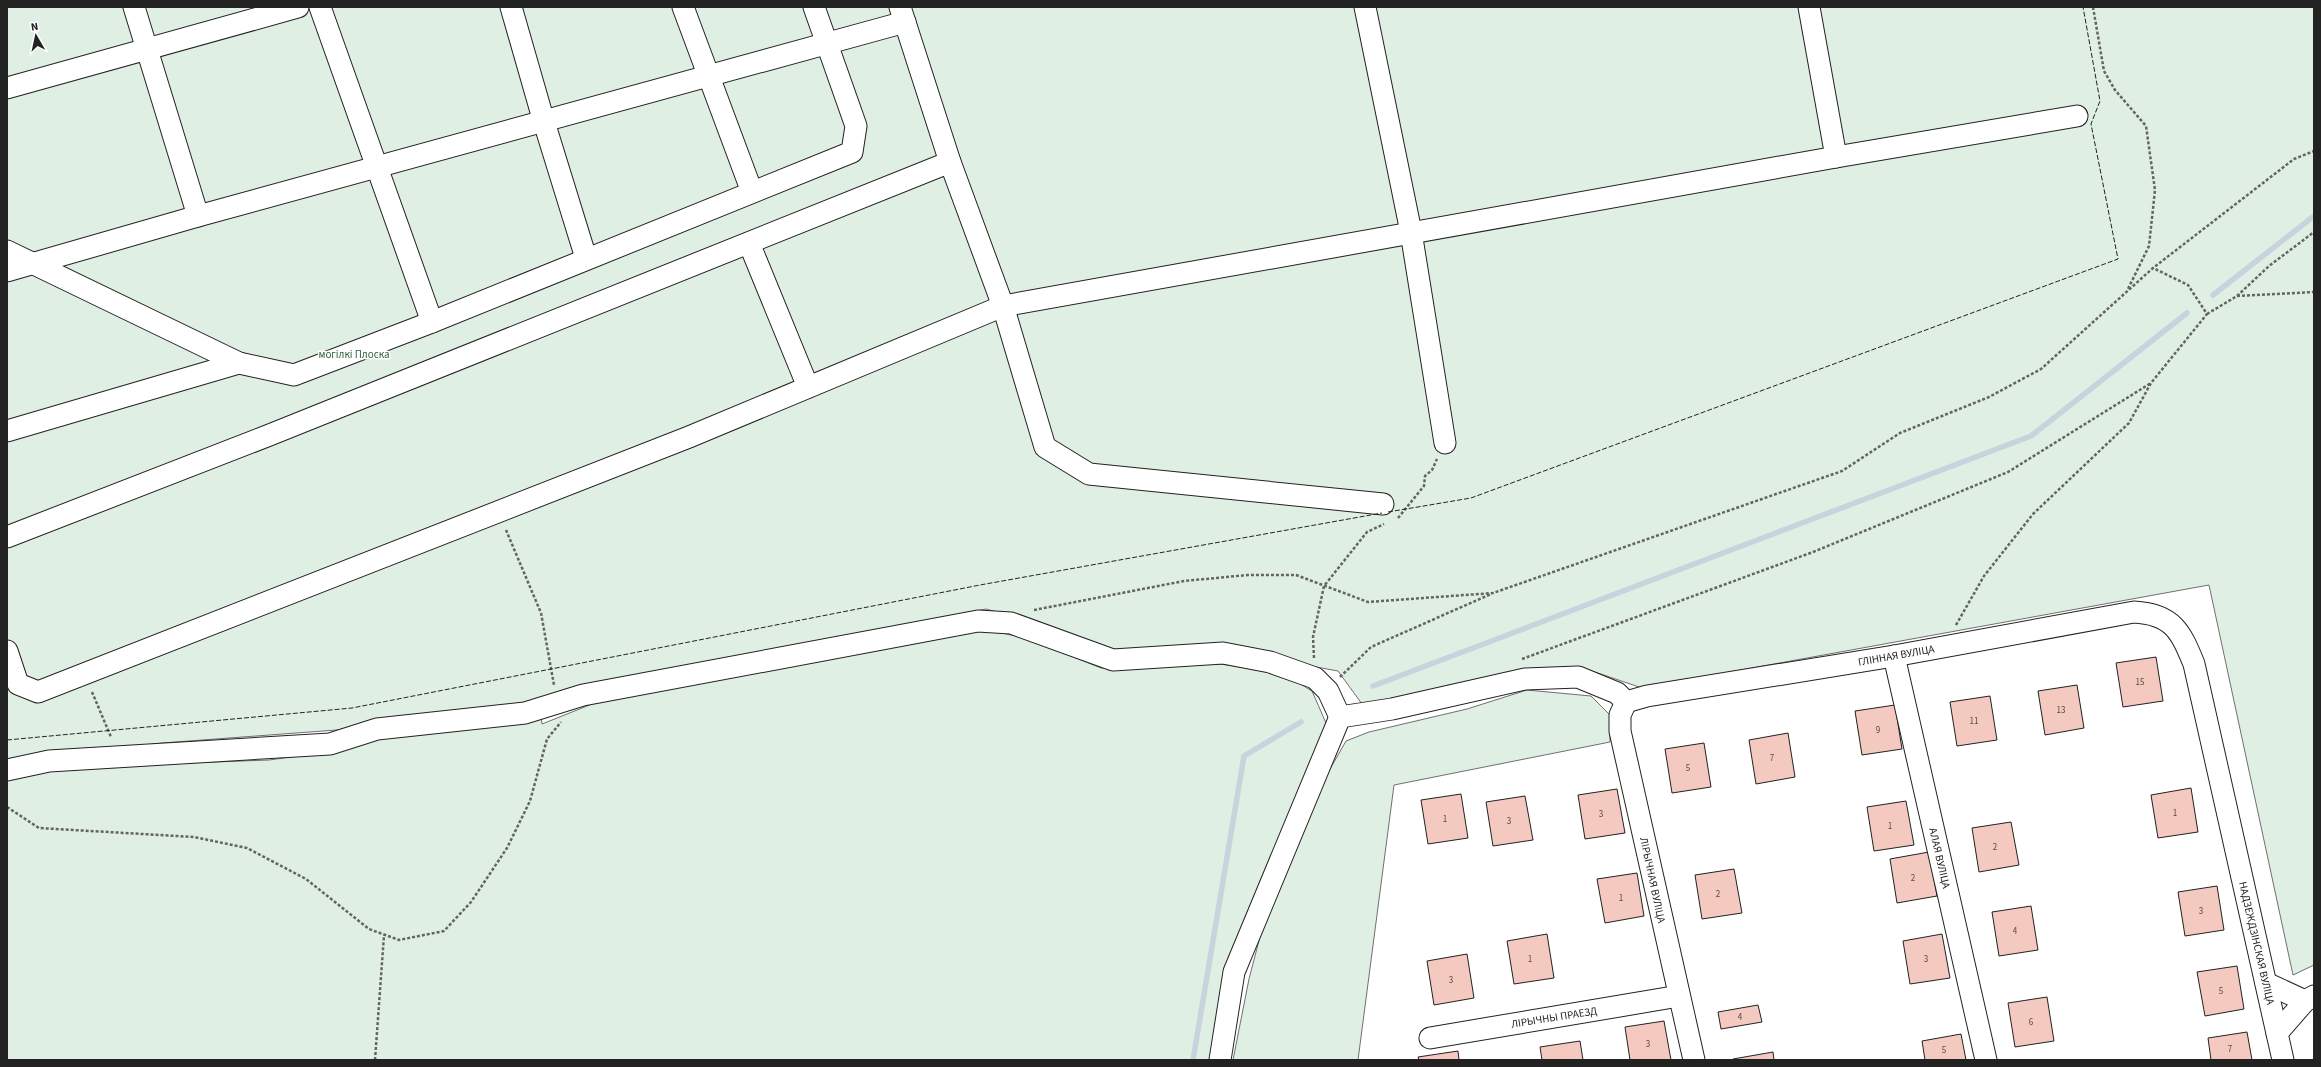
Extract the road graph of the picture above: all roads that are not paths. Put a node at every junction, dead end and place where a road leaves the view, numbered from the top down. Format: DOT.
graph roads {
  1 [pos="134,7"];
  2 [pos="298,7"];
  3 [pos="320,7"];
  4 [pos="511,7"];
  5 [pos="683,7"];
  6 [pos="814,7"];
  7 [pos="1365,7"];
  8 [pos="1809,7"];
  9 [pos="902,15"];
  10 [pos="826,45"];
  11 [pos="147,49"];
  12 [pos="708,76"];
  13 [pos="7,88"];
  14 [pos="2077,116"];
  15 [pos="544,122"];
  16 [pos="1836,157"];
  17 [pos="950,162"];
  18 [pos="376,168"];
  19 [pos="752,192"];
  20 [pos="198,216"];
  21 [pos="1411,232"];
  22 [pos="749,242"];
  23 [pos="7,251"];
  24 [pos="586,258"];
  25 [pos="34,264"];
  26 [pos="7,271"];
  27 [pos="1003,306"];
  28 [pos="432,322"];
  29 [pos="239,363"];
  30 [pos="808,387"];
  31 [pos="7,431"];
  32 [pos="1446,443"];
  33 [pos="1383,504"];
  34 [pos="7,537"];
  35 [pos="2166,619"];
  36 [pos="7,651"];
  37 [pos="1894,656"];
  38 [pos="1626,702"];
  39 [pos="1340,717"];
  40 [pos="7,770"];
  41 [pos="2266,983"];
  42 [pos="1679,996"];
  43 [pos="2310,999"];
  44 [pos="2278,1033"];
  45 [pos="1430,1038"];
  46 [pos="1220,1060"];
  47 [pos="1694,1060"];
  48 [pos="1986,1060"];
  49 [pos="2283,1060"];
  1 -- 11 [label="street"];
  2 -- 11 [label="street"];
  3 -- 18 [label="street"];
  4 -- 15 [label="street"];
  5 -- 12 [label="street"];
  6 -- 10 [label="street"];
  7 -- 21 [label="street"];
  8 -- 16 [label="street"];
  9 -- 10 [label="street"];
  9 -- 17 [label="street"];
  10 -- 12 [label="street"];
  10 -- 19 [label="street"];
  11 -- 13 [label="street"];
  11 -- 20 [label="street"];
  12 -- 15 [label="street"];
  12 -- 19 [label="street"];
  14 -- 16 [label="street"];
  15 -- 18 [label="street"];
  15 -- 24 [label="street"];
  16 -- 21 [label="street"];
  17 -- 22 [label="street"];
  17 -- 27 [label="street"];
  18 -- 20 [label="street"];
  18 -- 28 [label="street"];
  19 -- 24 [label="street"];
  20 -- 25 [label="street"];
  21 -- 27 [label="street"];
  21 -- 32 [label="street"];
  22 -- 30 [label="street"];
  22 -- 34 [label="street"];
  23 -- 25 [label="street"];
  24 -- 28 [label="street"];
  25 -- 26 [label="street"];
  25 -- 29 [label="street"];
  27 -- 30 [label="street"];
  27 -- 33 [label="street"];
  28 -- 29 [label="street"];
  29 -- 31 [label="street"];
  30 -- 36 [label="street"];
  35 -- 37 [label="street, ГЛІННАЯ ВУЛІЦА"];
  35 -- 41 [label="street, НАДЗЕЖДЗІНСКАЯ ВУЛІЦА"];
  37 -- 38 [label="street, ГЛІННАЯ ВУЛІЦА"];
  37 -- 48 [label="street, АЛАЯ ВУЛІЦА"];
  38 -- 39 [label="street"];
  38 -- 42 [label="street, ЛІРЫЧНАЯ ВУЛІЦА"];
  39 -- 40 [label="street"];
  39 -- 46 [label="street"];
  41 -- 43 [label="street"];
  41 -- 44 [label="street, НАДЗЕЖДЗІНСКАЯ ВУЛІЦА"];
  42 -- 45 [label="street, ЛІРЫЧНЫ ПРАЕЗД"];
  42 -- 47 [label="street, ЛІРЫЧНАЯ ВУЛІЦА"];
  43 -- 44 [label="street"];
  44 -- 49 [label="street, НАДЗЕЖДЗІНСКАЯ ВУЛІЦА"];
}
